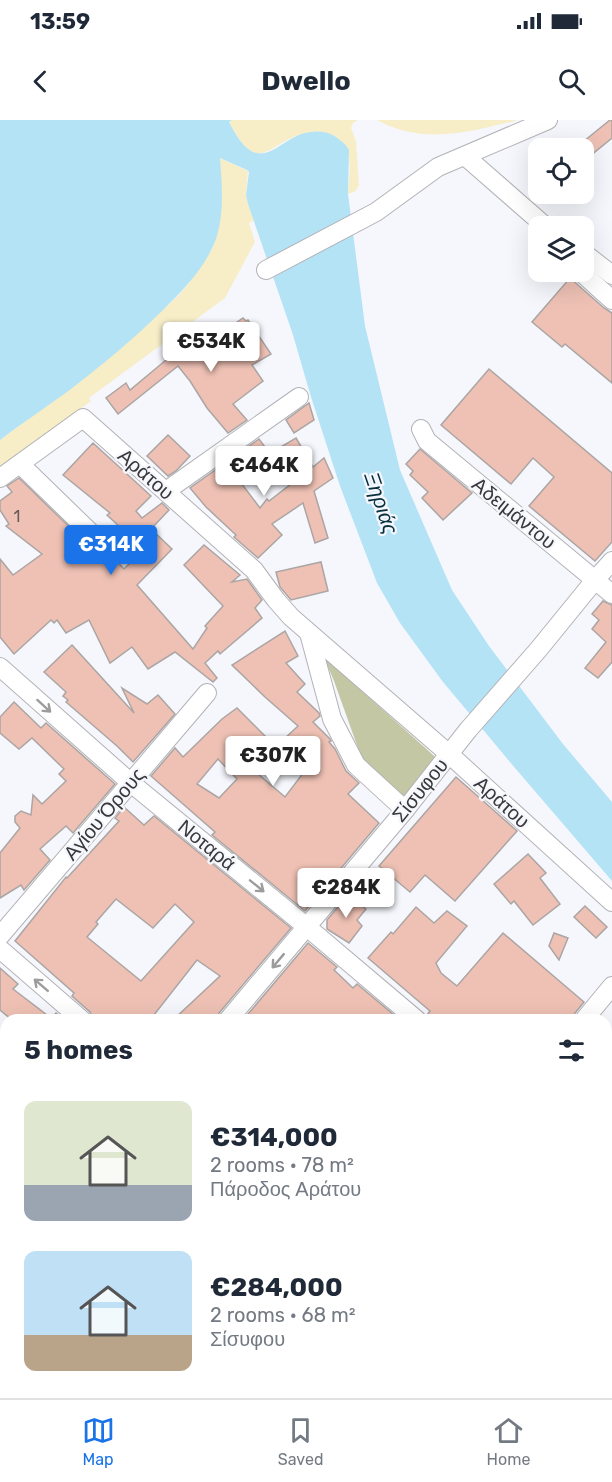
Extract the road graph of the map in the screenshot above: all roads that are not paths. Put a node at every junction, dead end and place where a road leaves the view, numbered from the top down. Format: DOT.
graph roads {
  1 [pos="548,120"];
  2 [pos="465,156"];
  3 [pos="534,216"];
  4 [pos="594,261"];
  5 [pos="266,270"];
  6 [pos="612,275"];
  7 [pos="592,282"];
  8 [pos="612,300"];
  9 [pos="299,397"];
  10 [pos="421,429"];
  11 [pos="20,464"];
  12 [pos="0,478"];
  13 [pos="166,491"];
  14 [pos="104,543"];
  15 [pos="612,561"];
  16 [pos="595,580"];
  17 [pos="612,594"];
  18 [pos="309,633"];
  19 [pos="0,667"];
  20 [pos="207,693"];
  21 [pos="449,754"];
  22 [pos="131,783"];
  23 [pos="405,810"];
  24 [pos="612,902"];
  25 [pos="307,927"];
  26 [pos="0,936"];
  27 [pos="0,949"];
  28 [pos="612,986"];
  29 [pos="75,1014"];
  30 [pos="233,1014"];
  31 [pos="410,1014"];
  32 [pos="589,1014"];
  1 -- 2 [label="street"];
  2 -- 3 [label="street"];
  2 -- 5 [label="street"];
  4 -- 6 [label="street"];
  7 -- 8 [label="street"];
  9 -- 13 [label="street"];
  10 -- 16 [label="street, Αδειμάντου"];
  11 -- 12 [label="street"];
  11 -- 13 [label="street, Αράτου"];
  11 -- 14 [label="street"];
  13 -- 18 [label="street, Αράτου"];
  15 -- 16 [label="street, Σίσυφου"];
  16 -- 17 [label="street, Αδειμάντου"];
  16 -- 21 [label="street, Σίσυφου"];
  18 -- 21 [label="street, Αράτου"];
  18 -- 23 [label="street"];
  19 -- 22 [label="street, Νοταρά, one-way"];
  20 -- 22 [label="street, Αγίου Όρους"];
  21 -- 23 [label="street, Σίσυφου"];
  21 -- 24 [label="street, Αράτου"];
  22 -- 25 [label="street, Νοταρά, one-way"];
  22 -- 26 [label="street, Αγίου Όρους"];
  23 -- 25 [label="street, Σίσυφου"];
  25 -- 30 [label="street, Σίσυφου, one-way"];
  25 -- 31 [label="street, Νοταρά"];
  29 -- 27 [label="street, one-way"];
  28 -- 32 [label="street"];
}
